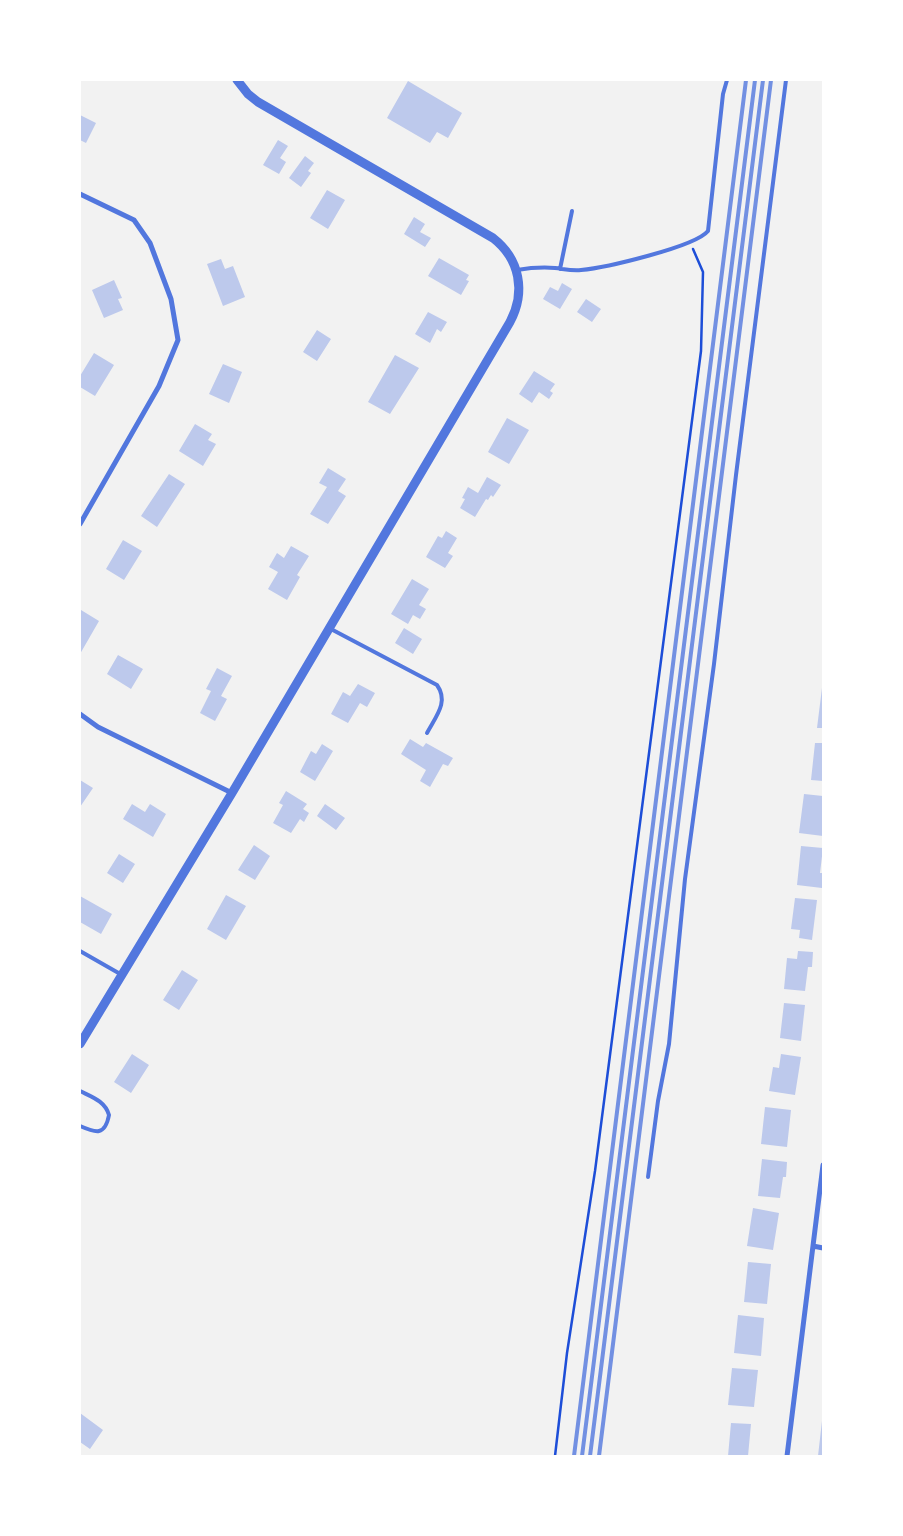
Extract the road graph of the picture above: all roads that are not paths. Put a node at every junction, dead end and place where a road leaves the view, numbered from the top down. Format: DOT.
graph roads {
  1 [pos="237,80"];
  2 [pos="727,80"];
  3 [pos="786,80"];
  4 [pos="80,194"];
  5 [pos="572,211"];
  6 [pos="560,269"];
  7 [pos="516,270"];
  8 [pos="80,524"];
  9 [pos="329,628"];
  10 [pos="80,714"];
  11 [pos="427,732"];
  12 [pos="232,794"];
  13 [pos="80,951"];
  14 [pos="122,975"];
  15 [pos="80,1044"];
  16 [pos="80,1091"];
  17 [pos="80,1126"];
  18 [pos="823,1165"];
  19 [pos="648,1177"];
  20 [pos="813,1246"];
  21 [pos="823,1248"];
  22 [pos="787,1456"];
  1 -- 7 [label="street"];
  2 -- 6 [label="lane"];
  3 -- 19 [label="lane"];
  4 -- 8 [label="street"];
  5 -- 6 [label="lane"];
  6 -- 7 [label="lane"];
  7 -- 9 [label="street"];
  9 -- 11 [label="lane"];
  9 -- 12 [label="street"];
  10 -- 12 [label="street"];
  12 -- 14 [label="street"];
  13 -- 14 [label="lane"];
  14 -- 15 [label="street"];
  16 -- 17 [label="lane"];
  18 -- 20 [label="street"];
  20 -- 21 [label="street"];
  20 -- 22 [label="street"];
}
